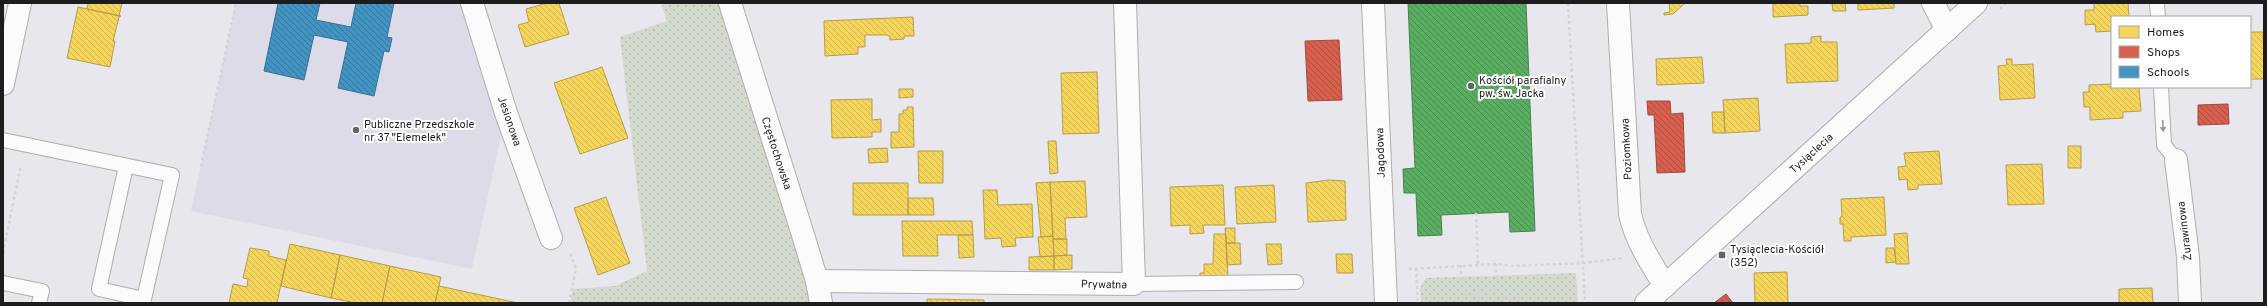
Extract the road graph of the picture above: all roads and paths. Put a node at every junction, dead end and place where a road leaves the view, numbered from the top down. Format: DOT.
graph roads {
  1 [pos="236,3"];
  2 [pos="472,3"];
  3 [pos="730,3"];
  4 [pos="1125,3"];
  5 [pos="1374,3"];
  6 [pos="1568,3"];
  7 [pos="1618,3"];
  8 [pos="1933,3"];
  9 [pos="1976,3"];
  10 [pos="2157,3"];
  11 [pos="16,5"];
  12 [pos="2158,16"];
  13 [pos="1947,30"];
  14 [pos="3,84"];
  15 [pos="2161,88"];
  16 [pos="3,140"];
  17 [pos="26,145"];
  18 [pos="2176,160"];
  19 [pos="126,166"];
  20 [pos="201,166"];
  21 [pos="1476,213"];
  22 [pos="551,238"];
  23 [pos="3,253"];
  24 [pos="1625,257"];
  25 [pos="1584,262"];
  26 [pos="1496,264"];
  27 [pos="1461,265"];
  28 [pos="1478,265"];
  29 [pos="1416,268"];
  30 [pos="1385,270"];
  31 [pos="817,280"];
  32 [pos="1296,282"];
  33 [pos="3,283"];
  34 [pos="1134,284"];
  35 [pos="1665,286"];
  36 [pos="1490,289"];
  37 [pos="1476,294"];
  38 [pos="40,303"];
  39 [pos="569,303"];
  40 [pos="821,303"];
  41 [pos="1386,303"];
  42 [pos="1418,303"];
  43 [pos="1474,303"];
  44 [pos="1517,303"];
  45 [pos="1585,303"];
  46 [pos="1646,303"];
  47 [pos="2190,303"];
  1 -- 20 [label="path"];
  2 -- 22 [label="street, Jesionowa"];
  3 -- 31 [label="street, Częstochowska"];
  4 -- 34 [label="street, Prywatna"];
  5 -- 30 [label="street, Jagodowa"];
  6 -- 25 [label="path"];
  7 -- 35 [label="street, Poziomkowa"];
  8 -- 13 [label="street"];
  9 -- 13 [label="street, Tysiąclecia"];
  10 -- 12 [label="lane"];
  11 -- 14 [label="street"];
  13 -- 35 [label="street, Tysiąclecia"];
  15 -- 18 [label="lane, one-way"];
  16 -- 17 [label="lane"];
  17 -- 19 [label="lane"];
  17 -- 23 [label="path"];
  18 -- 47 [label="street, Żurawinowa"];
  19 -- 19 [label="lane"];
  21 -- 28 [label="path"];
  22 -- 39 [label="path"];
  24 -- 25 [label="path"];
  25 -- 26 [label="path"];
  25 -- 45 [label="path"];
  26 -- 28 [label="path"];
  26 -- 36 [label="path"];
  27 -- 28 [label="path"];
  27 -- 29 [label="path"];
  27 -- 37 [label="path"];
  29 -- 30 [label="path"];
  29 -- 42 [label="path"];
  30 -- 41 [label="street, Jagodowa"];
  31 -- 34 [label="street, Prywatna"];
  31 -- 40 [label="street, Częstochowska"];
  32 -- 34 [label="lane"];
  33 -- 38 [label="lane"];
  35 -- 46 [label="street, Tysiąclecia"];
  36 -- 37 [label="path"];
  36 -- 44 [label="path"];
  37 -- 43 [label="path"];
}
